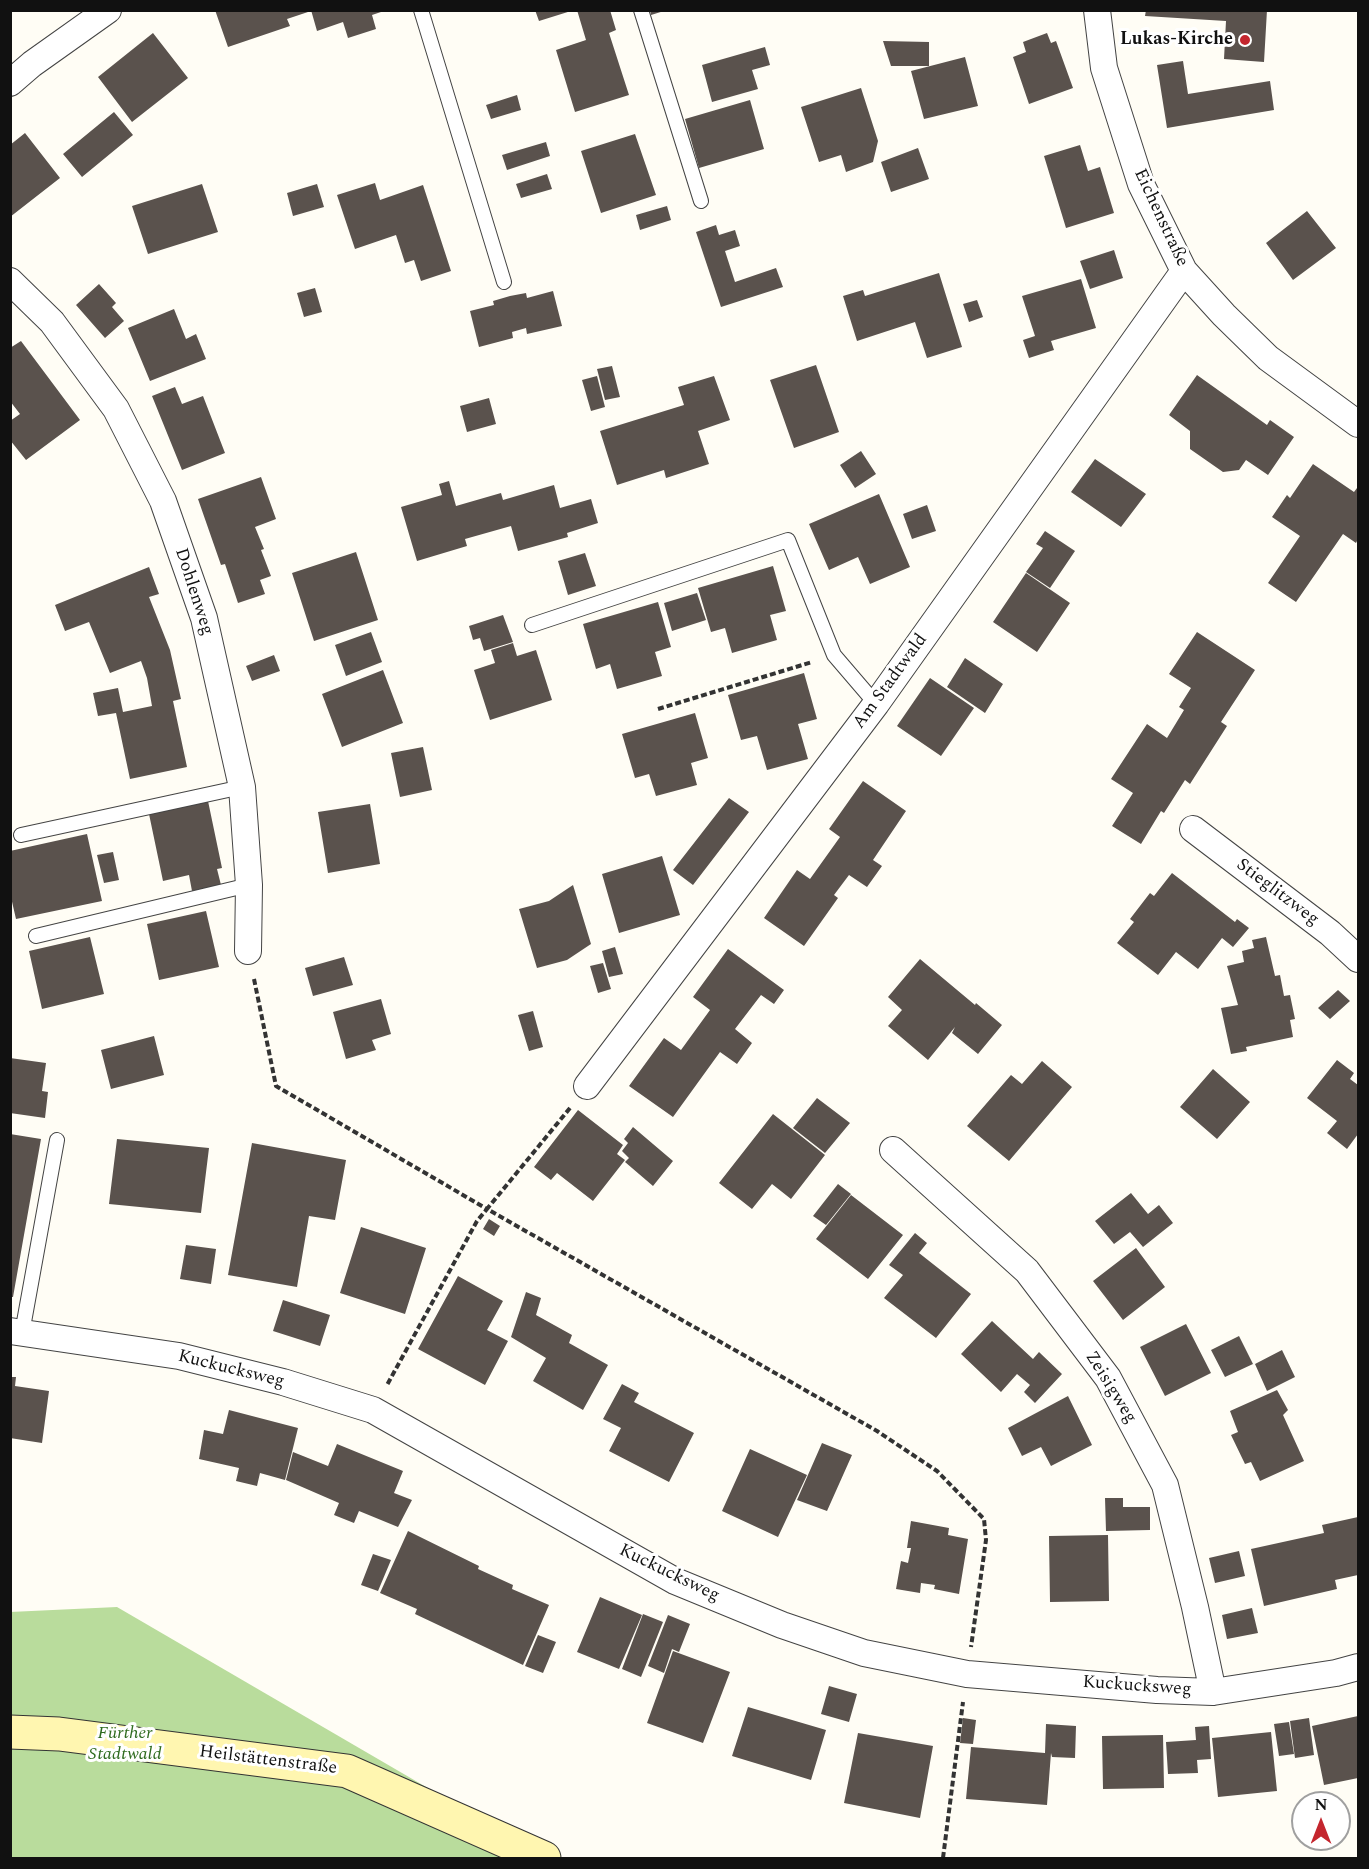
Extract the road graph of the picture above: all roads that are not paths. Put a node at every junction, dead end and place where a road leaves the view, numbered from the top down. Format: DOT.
graph roads {
  1 [pos="108,10"];
  2 [pos="421,10"];
  3 [pos="641,10"];
  4 [pos="1097,10"];
  5 [pos="10,84"];
  6 [pos="700,201"];
  7 [pos="1184,271"];
  8 [pos="10,282"];
  9 [pos="504,282"];
  10 [pos="1359,424"];
  11 [pos="532,625"];
  12 [pos="876,704"];
  13 [pos="242,787"];
  14 [pos="1193,829"];
  15 [pos="21,835"];
  16 [pos="249,885"];
  17 [pos="36,936"];
  18 [pos="248,951"];
  19 [pos="1359,959"];
  20 [pos="588,1086"];
  21 [pos="57,1140"];
  22 [pos="893,1150"];
  23 [pos="16,1332"];
  24 [pos="1359,1667"];
  25 [pos="1213,1692"];
  26 [pos="10,1732"];
  27 [pos="544,1858"];
  1 -- 5 [label="street"];
  2 -- 9 [label="lane"];
  3 -- 6 [label="lane"];
  4 -- 7 [label="street, Eichenstraße"];
  7 -- 10 [label="street, Eichenstraße"];
  7 -- 12 [label="street, Am Stadtwald"];
  8 -- 13 [label="street, Dohlenweg"];
  11 -- 12 [label="lane"];
  12 -- 20 [label="street, Am Stadtwald"];
  13 -- 15 [label="lane"];
  13 -- 16 [label="street, Dohlenweg"];
  14 -- 19 [label="street, Stieglitzweg"];
  16 -- 17 [label="lane"];
  16 -- 18 [label="street, Dohlenweg"];
  21 -- 23 [label="lane"];
  22 -- 25 [label="street, Zeisigweg"];
  23 -- 25 [label="street, Kuckucksweg"];
  24 -- 25 [label="street, Kuckucksweg"];
  26 -- 27 [label="street, Heilstättenstraße"];
}
